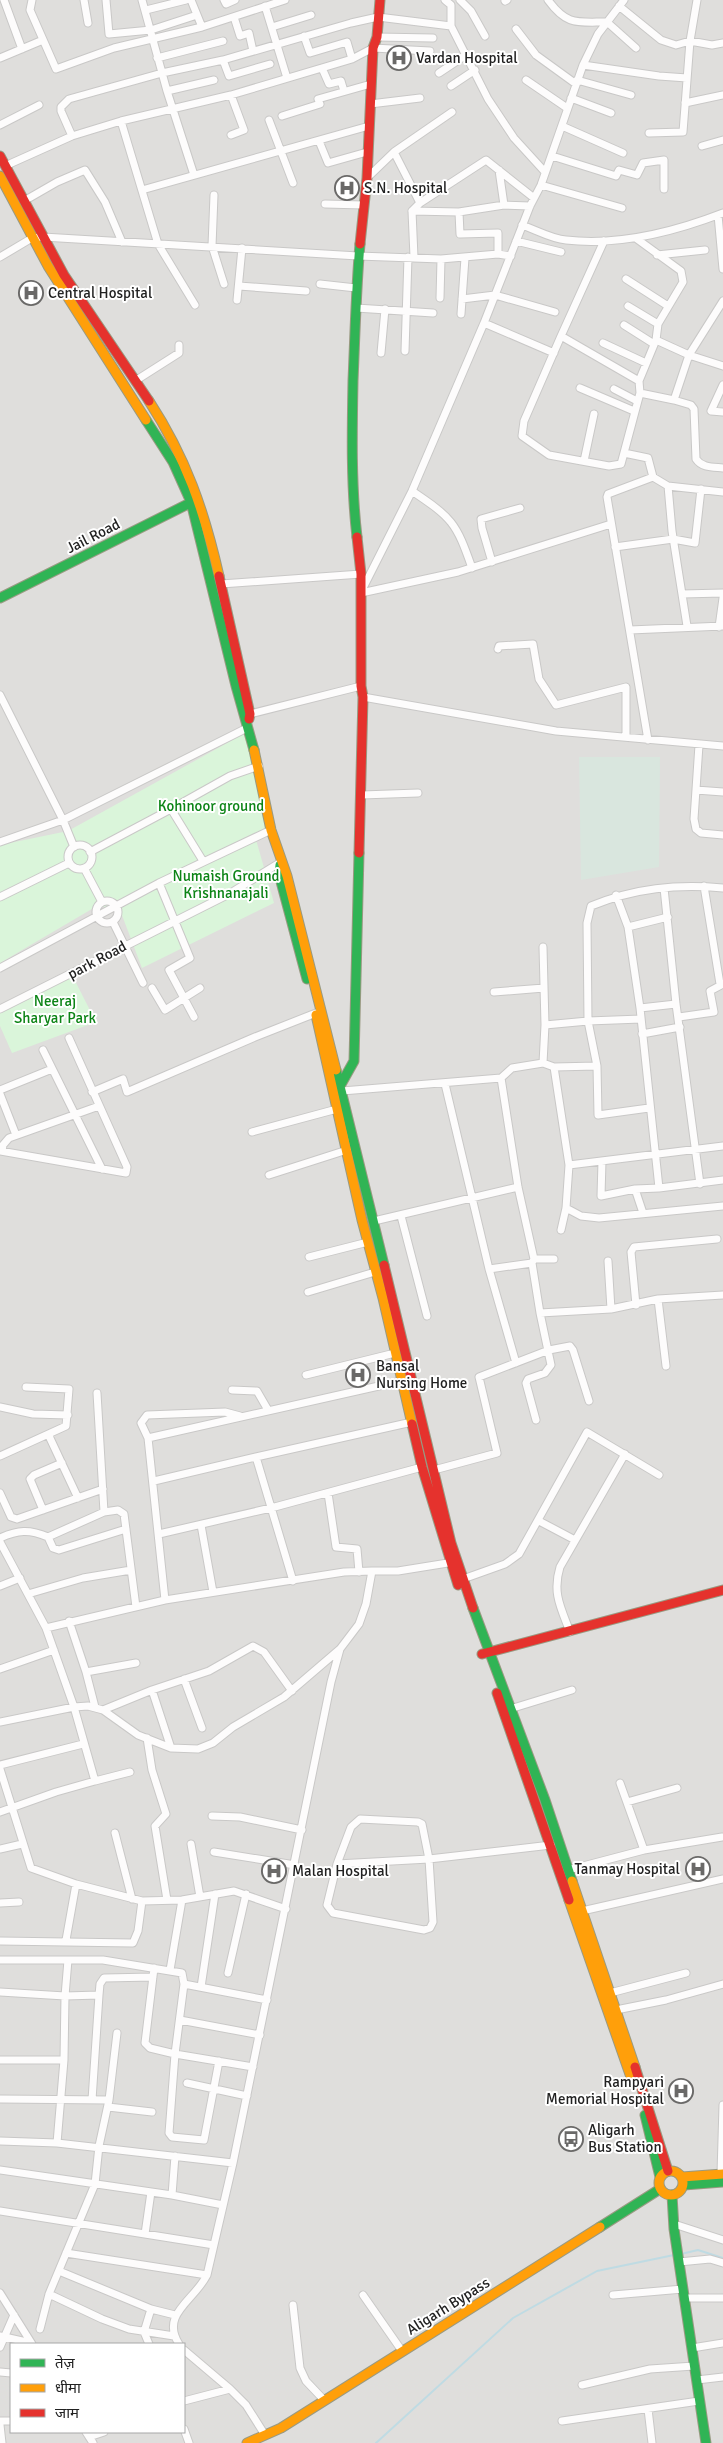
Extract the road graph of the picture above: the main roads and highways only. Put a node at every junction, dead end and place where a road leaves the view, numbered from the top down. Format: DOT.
graph roads {
  1 [pos="380,0"];
  2 [pos="0,156"];
  3 [pos="0,176"];
  4 [pos="195,500"];
  5 [pos="0,598"];
  6 [pos="248,728"];
  7 [pos="281,862"];
  8 [pos="341,1088"];
  9 [pos="454,1562"];
  10 [pos="723,1590"];
  11 [pos="485,1654"];
  12 [pos="668,2171"];
  13 [pos="660,2177"];
  14 [pos="722,2177"];
  15 [pos="683,2181"];
  16 [pos="660,2188"];
  17 [pos="672,2195"];
  18 [pos="247,2443"];
  19 [pos="706,2443"];
  1 -- 8 [label="main road"];
  2 -- 4 [label="main road"];
  3 -- 4 [label="main road"];
  4 -- 5 [label="main road, Jail Road"];
  4 -- 6 [label="main road"];
  4 -- 6 [label="main road"];
  6 -- 7 [label="main road"];
  7 -- 8 [label="main road"];
  7 -- 9 [label="main road"];
  8 -- 9 [label="main road"];
  9 -- 11 [label="main road"];
  9 -- 11 [label="main road"];
  10 -- 11 [label="main road"];
  11 -- 12 [label="main road"];
  11 -- 13 [label="main road"];
  12 -- 13 [label="main road"];
  12 -- 15 [label="main road"];
  13 -- 16 [label="main road"];
  14 -- 15 [label="main road"];
  15 -- 17 [label="main road"];
  16 -- 17 [label="main road"];
  16 -- 18 [label="main road, Aligarh Bypass"];
  17 -- 19 [label="main road"];
}
